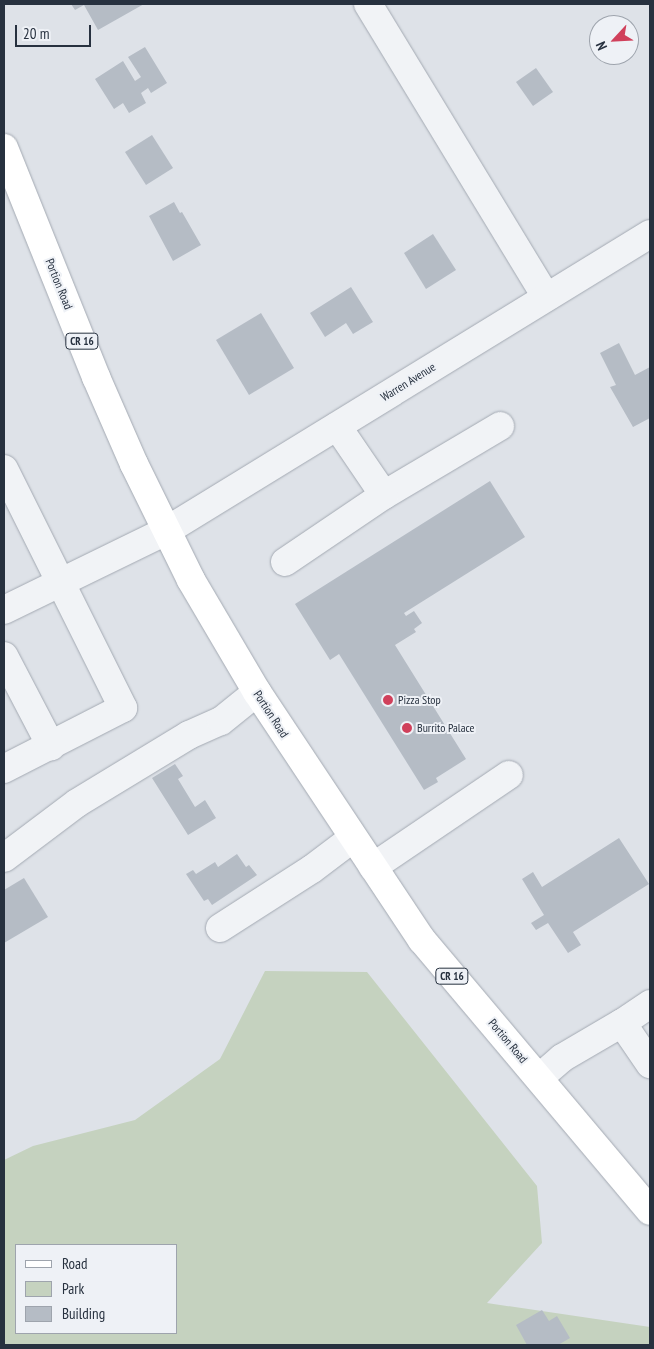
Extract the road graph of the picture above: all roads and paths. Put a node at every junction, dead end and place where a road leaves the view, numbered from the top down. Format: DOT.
graph roads {
  1 [pos="368,4"];
  2 [pos="4,148"];
  3 [pos="650,234"];
  4 [pos="546,297"];
  5 [pos="337,426"];
  6 [pos="500,426"];
  7 [pos="4,470"];
  8 [pos="384,495"];
  9 [pos="166,531"];
  10 [pos="286,562"];
  11 [pos="60,582"];
  12 [pos="4,610"];
  13 [pos="4,656"];
  14 [pos="257,692"];
  15 [pos="51,746"];
  16 [pos="4,769"];
  17 [pos="509,775"];
  18 [pos="353,838"];
  19 [pos="4,858"];
  20 [pos="373,867"];
  21 [pos="220,928"];
  22 [pos="650,1004"];
  23 [pos="622,1023"];
  24 [pos="649,1058"];
  25 [pos="539,1078"];
  26 [pos="650,1211"];
  1 -- 4 [label="street"];
  2 -- 9 [label="main road, Portion Road / CR 16"];
  3 -- 4 [label="street, Warren Avenue"];
  4 -- 5 [label="street, Warren Avenue"];
  5 -- 8 [label="street"];
  5 -- 9 [label="street, Warren Avenue"];
  6 -- 8 [label="street"];
  7 -- 11 [label="street"];
  8 -- 10 [label="street"];
  9 -- 11 [label="street, Warren Avenue"];
  9 -- 14 [label="main road, Portion Road / CR 16"];
  11 -- 12 [label="street, Warren Avenue"];
  11 -- 15 [label="street"];
  13 -- 15 [label="street"];
  14 -- 18 [label="main road, Portion Road / CR 16"];
  14 -- 19 [label="street"];
  15 -- 16 [label="street"];
  17 -- 20 [label="street"];
  18 -- 20 [label="main road, Portion Road / CR 16"];
  18 -- 21 [label="street"];
  20 -- 25 [label="main road, Portion Road / CR 16"];
  22 -- 23 [label="street"];
  23 -- 24 [label="street"];
  23 -- 25 [label="street"];
  25 -- 26 [label="main road, Portion Road / CR 16"];
}
